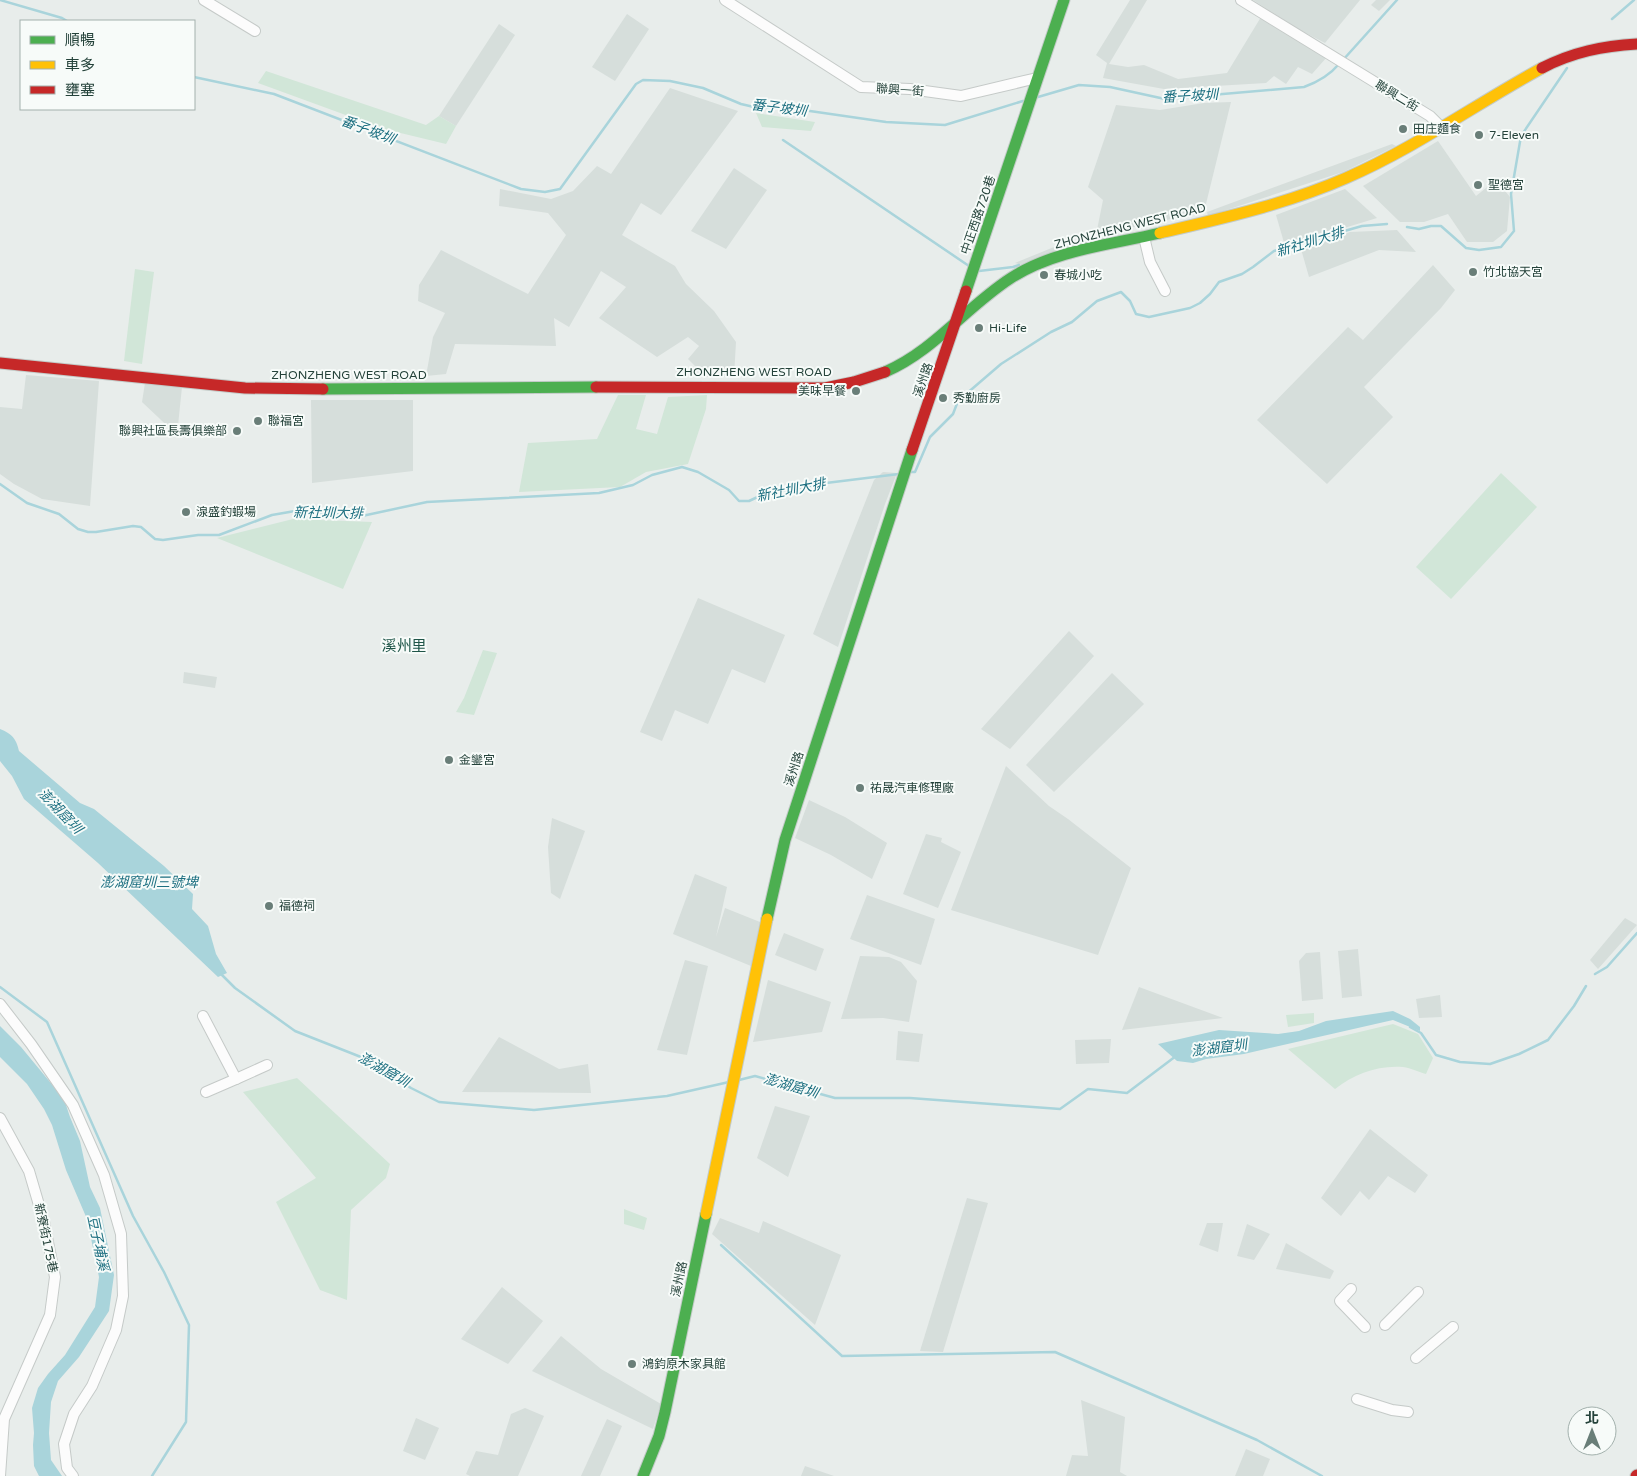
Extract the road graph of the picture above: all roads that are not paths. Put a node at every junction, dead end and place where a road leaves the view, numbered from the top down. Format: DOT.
graph roads {
  1 [pos="204,0"];
  2 [pos="725,0"];
  3 [pos="1064,0"];
  4 [pos="1241,0"];
  5 [pos="255,32"];
  6 [pos="1637,44"];
  7 [pos="1038,78"];
  8 [pos="1442,128"];
  9 [pos="1144,237"];
  10 [pos="1165,291"];
  11 [pos="955,323"];
  12 [pos="0,363"];
  13 [pos="0,1004"];
  14 [pos="203,1016"];
  15 [pos="267,1065"];
  16 [pos="236,1079"];
  17 [pos="206,1092"];
  18 [pos="0,1118"];
  19 [pos="1351,1289"];
  20 [pos="1418,1292"];
  21 [pos="1385,1325"];
  22 [pos="1365,1327"];
  23 [pos="1453,1327"];
  24 [pos="1416,1358"];
  25 [pos="1357,1399"];
  26 [pos="1408,1412"];
  27 [pos="0,1476"];
  28 [pos="73,1476"];
  29 [pos="643,1476"];
  1 -- 5 [label="street"];
  2 -- 7 [label="street, 聯興一街"];
  3 -- 7 [label="main road, 中正西路720巷"];
  4 -- 8 [label="street, 聯興二街"];
  6 -- 8 [label="main road, ZHONZHENG WEST ROAD"];
  7 -- 11 [label="main road, 中正西路720巷"];
  8 -- 9 [label="main road, ZHONZHENG WEST ROAD"];
  9 -- 10 [label="street"];
  9 -- 11 [label="main road, ZHONZHENG WEST ROAD"];
  11 -- 12 [label="main road, ZHONZHENG WEST ROAD"];
  11 -- 29 [label="main road, 溪州路"];
  13 -- 28 [label="street"];
  14 -- 16 [label="street"];
  15 -- 16 [label="street"];
  16 -- 17 [label="street"];
  18 -- 27 [label="street, 新寮街175巷"];
  19 -- 22 [label="street"];
  20 -- 21 [label="street"];
  23 -- 24 [label="street"];
  25 -- 26 [label="street"];
}
